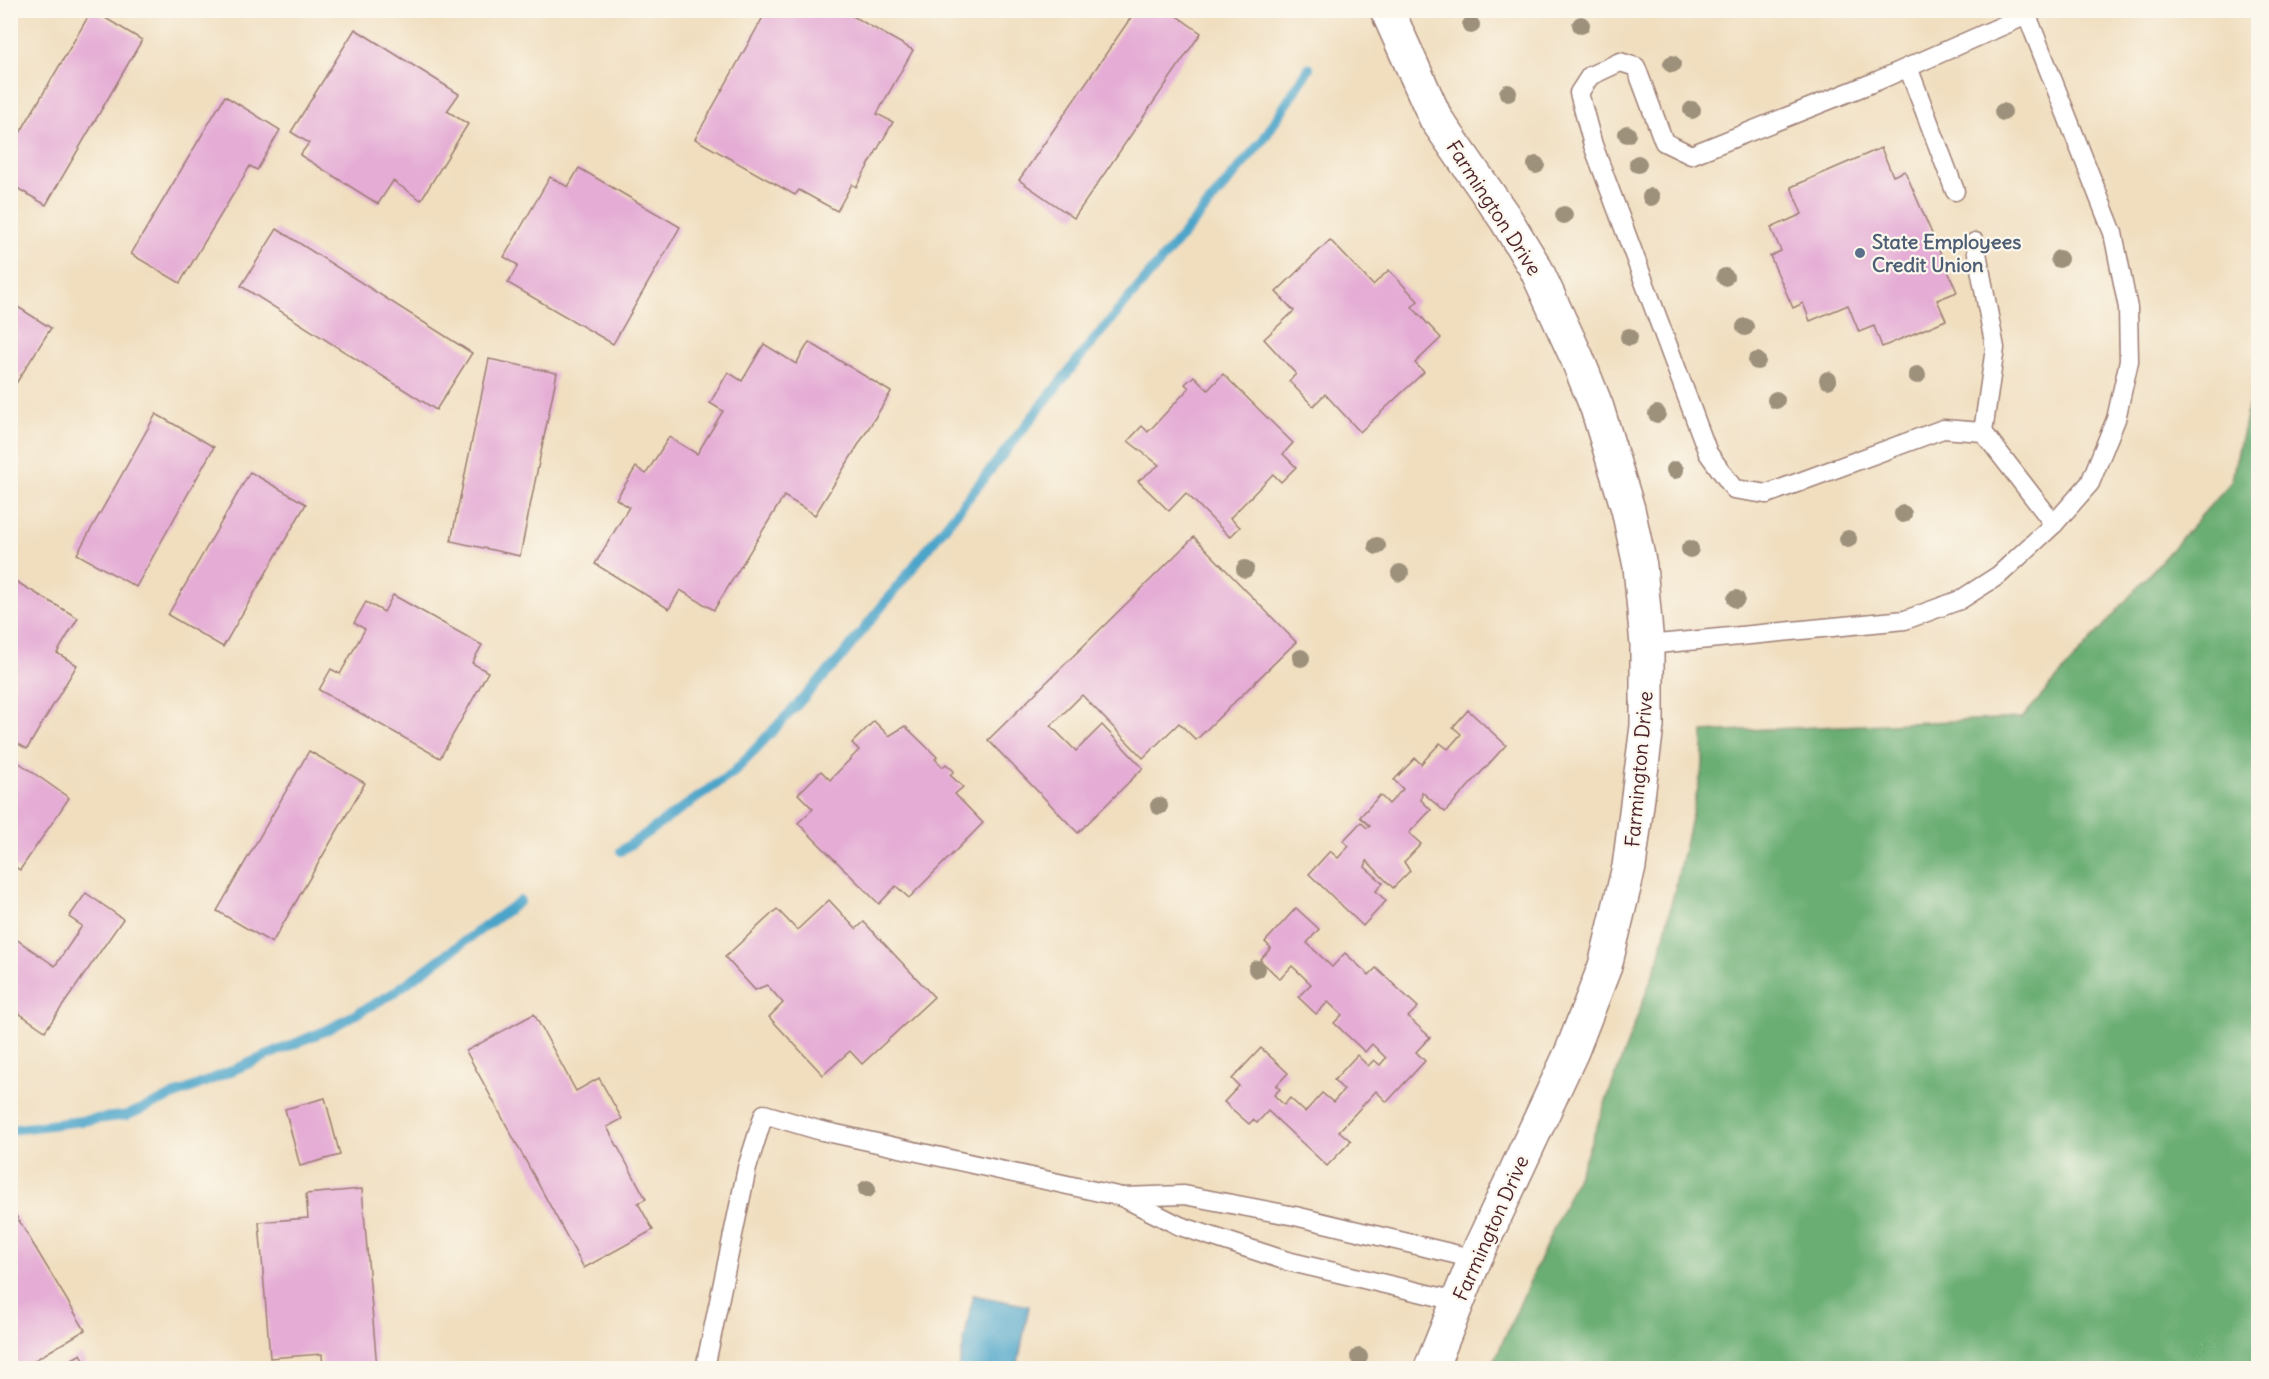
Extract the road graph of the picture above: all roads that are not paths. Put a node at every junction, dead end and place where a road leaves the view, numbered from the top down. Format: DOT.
graph roads {
  1 [pos="1387,10"];
  2 [pos="2026,13"];
  3 [pos="1908,67"];
  4 [pos="1955,191"];
  5 [pos="1975,242"];
  6 [pos="1983,432"];
  7 [pos="2054,524"];
  8 [pos="1647,645"];
  9 [pos="1122,1197"];
  10 [pos="1475,1259"];
  11 [pos="1457,1301"];
  12 [pos="705,1368"];
  13 [pos="1431,1368"];
  1 -- 8 [label="street, Farmington Drive"];
  2 -- 3 [label="lane"];
  2 -- 7 [label="lane"];
  3 -- 4 [label="lane"];
  3 -- 6 [label="lane"];
  5 -- 6 [label="lane"];
  6 -- 7 [label="lane"];
  7 -- 8 [label="lane"];
  8 -- 10 [label="street, Farmington Drive"];
  9 -- 10 [label="lane"];
  9 -- 11 [label="lane"];
  9 -- 12 [label="lane"];
  10 -- 11 [label="street, Farmington Drive"];
  11 -- 13 [label="street, Farmington Drive"];
}
